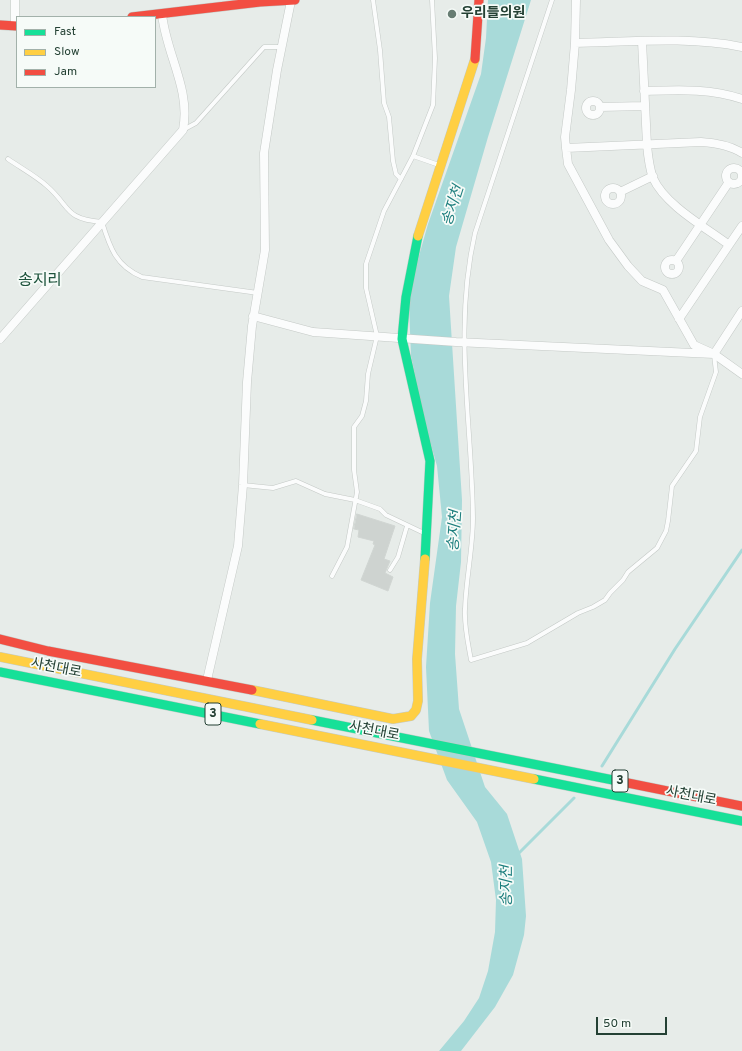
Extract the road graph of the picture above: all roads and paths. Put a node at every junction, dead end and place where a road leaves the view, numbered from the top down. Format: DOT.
graph roads {
  1 [pos="15,0"];
  2 [pos="293,0"];
  3 [pos="373,0"];
  4 [pos="432,0"];
  5 [pos="479,0"];
  6 [pos="552,0"];
  7 [pos="576,0"];
  8 [pos="260,1"];
  9 [pos="162,14"];
  10 [pos="142,16"];
  11 [pos="0,24"];
  12 [pos="16,26"];
  13 [pos="642,42"];
  14 [pos="575,43"];
  15 [pos="281,46"];
  16 [pos="742,47"];
  17 [pos="644,91"];
  18 [pos="742,99"];
  19 [pos="644,106"];
  20 [pos="600,107"];
  21 [pos="183,130"];
  22 [pos="647,144"];
  23 [pos="566,148"];
  24 [pos="742,153"];
  25 [pos="413,156"];
  26 [pos="8,160"];
  27 [pos="439,165"];
  28 [pos="653,176"];
  29 [pos="401,179"];
  30 [pos="729,182"];
  31 [pos="620,192"];
  32 [pos="102,222"];
  33 [pos="700,224"];
  34 [pos="742,226"];
  35 [pos="728,245"];
  36 [pos="676,261"];
  37 [pos="258,293"];
  38 [pos="742,311"];
  39 [pos="253,316"];
  40 [pos="679,319"];
  41 [pos="377,336"];
  42 [pos="0,339"];
  43 [pos="405,339"];
  44 [pos="460,342"];
  45 [pos="714,354"];
  46 [pos="742,374"];
  47 [pos="244,485"];
  48 [pos="355,500"];
  49 [pos="407,526"];
  50 [pos="427,535"];
  51 [pos="390,570"];
  52 [pos="332,576"];
  53 [pos="0,639"];
  54 [pos="0,657"];
  55 [pos="0,672"];
  56 [pos="207,680"];
  57 [pos="742,806"];
  58 [pos="742,821"];
  1 -- 12 [label="street"];
  2 -- 8 [label="main road"];
  2 -- 15 [label="street"];
  3 -- 29 [label="lane"];
  4 -- 25 [label="lane"];
  5 -- 27 [label="main road"];
  6 -- 44 [label="lane"];
  7 -- 14 [label="street"];
  8 -- 9 [label="main road"];
  9 -- 10 [label="main road"];
  9 -- 21 [label="street"];
  11 -- 12 [label="main road"];
  13 -- 14 [label="street"];
  13 -- 16 [label="street"];
  13 -- 17 [label="street"];
  14 -- 23 [label="street"];
  15 -- 21 [label="lane"];
  15 -- 37 [label="street"];
  17 -- 18 [label="street"];
  17 -- 19 [label="street"];
  19 -- 20 [label="street"];
  19 -- 22 [label="street"];
  21 -- 32 [label="street"];
  22 -- 23 [label="street"];
  22 -- 24 [label="street"];
  22 -- 28 [label="street"];
  23 -- 40 [label="street"];
  25 -- 27 [label="lane"];
  25 -- 29 [label="lane"];
  26 -- 32 [label="lane"];
  27 -- 43 [label="main road"];
  28 -- 31 [label="street"];
  28 -- 33 [label="street"];
  29 -- 41 [label="lane"];
  30 -- 33 [label="street"];
  32 -- 37 [label="lane"];
  32 -- 42 [label="street"];
  33 -- 35 [label="street"];
  33 -- 36 [label="street"];
  34 -- 35 [label="street"];
  35 -- 40 [label="street"];
  37 -- 39 [label="street"];
  38 -- 45 [label="street"];
  39 -- 41 [label="street"];
  39 -- 47 [label="street"];
  40 -- 45 [label="street"];
  41 -- 43 [label="street"];
  41 -- 48 [label="lane"];
  43 -- 44 [label="street"];
  43 -- 50 [label="main road"];
  44 -- 45 [label="street"];
  44 -- 45 [label="lane"];
  45 -- 46 [label="street"];
  47 -- 48 [label="lane"];
  47 -- 56 [label="street"];
  48 -- 49 [label="lane"];
  48 -- 52 [label="lane"];
  49 -- 50 [label="lane"];
  49 -- 51 [label="lane"];
  50 -- 56 [label="main road"];
  53 -- 56 [label="main road"];
  54 -- 57 [label="main road, 사천대로 / 3"];
  55 -- 58 [label="main road, 사천대로 / 3"];
}
